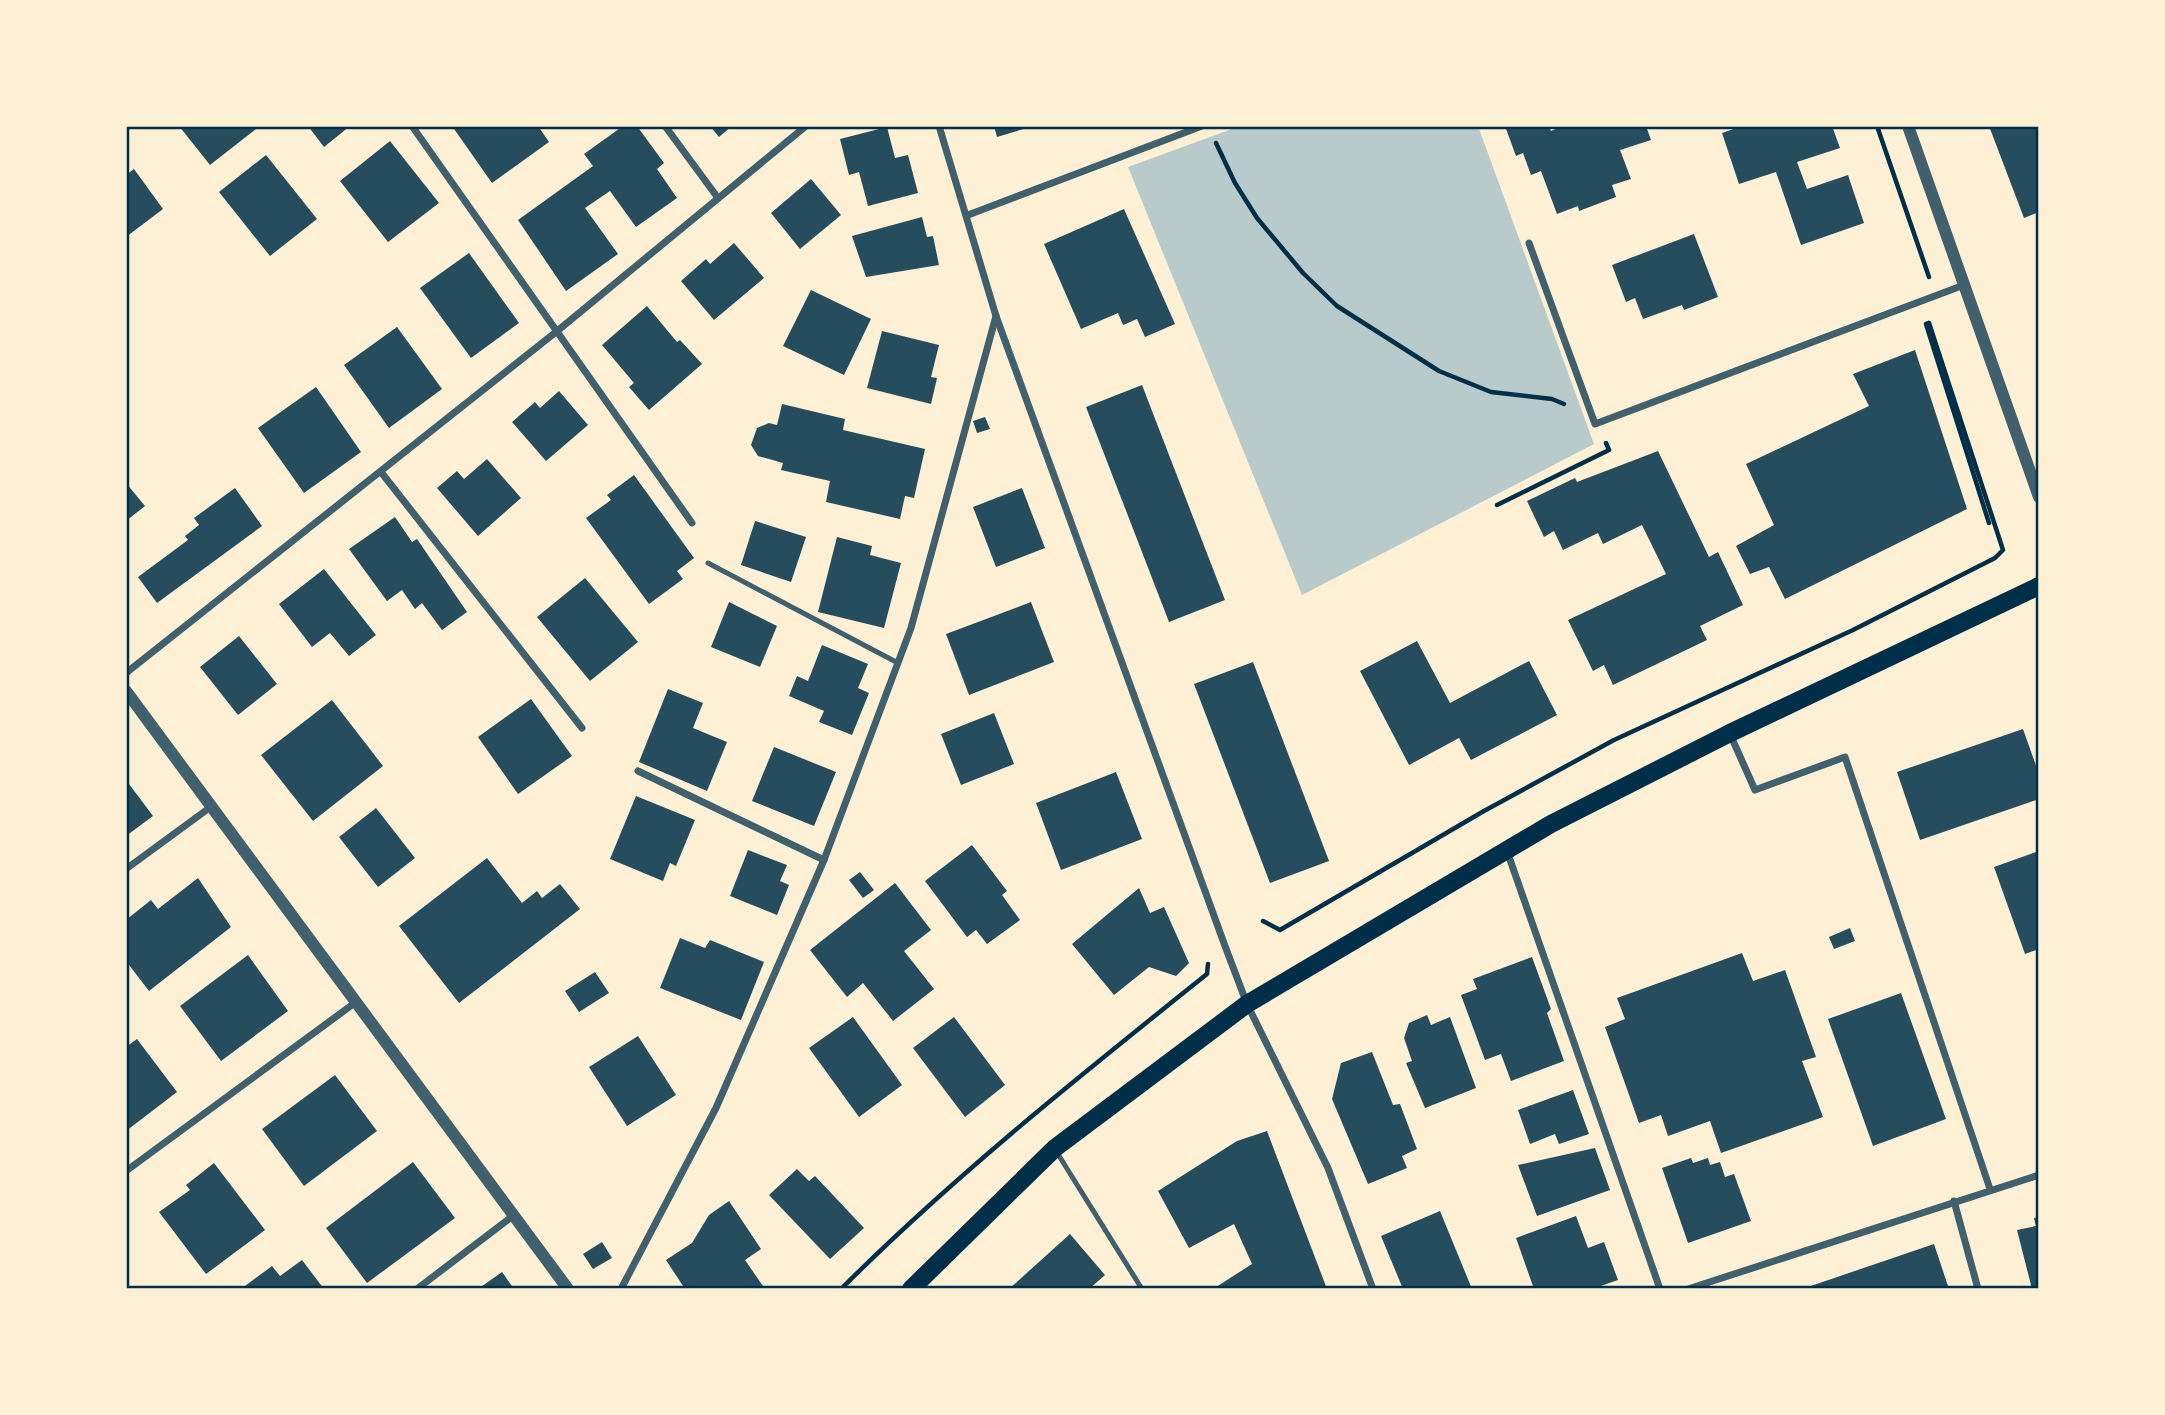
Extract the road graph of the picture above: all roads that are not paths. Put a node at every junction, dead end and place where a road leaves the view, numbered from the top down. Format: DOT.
graph roads {
  1 [pos="412,126"];
  2 [pos="665,126"];
  3 [pos="806,126"];
  4 [pos="939,126"];
  5 [pos="1202,126"];
  6 [pos="1908,126"];
  7 [pos="718,198"];
  8 [pos="968,215"];
  9 [pos="1529,243"];
  10 [pos="1964,285"];
  11 [pos="996,316"];
  12 [pos="556,332"];
  13 [pos="381,472"];
  14 [pos="2039,497"];
  15 [pos="692,523"];
  16 [pos="708,563"];
  17 [pos="2039,586"];
  18 [pos="898,663"];
  19 [pos="126,673"];
  20 [pos="127,694"];
  21 [pos="582,728"];
  22 [pos="1730,733"];
  23 [pos="638,771"];
  24 [pos="212,806"];
  25 [pos="1507,850"];
  26 [pos="824,860"];
  27 [pos="126,869"];
  28 [pos="356,1002"];
  29 [pos="1248,1004"];
  30 [pos="1055,1148"];
  31 [pos="126,1171"];
  32 [pos="2039,1175"];
  33 [pos="1990,1189"];
  34 [pos="1954,1201"];
  35 [pos="515,1215"];
  36 [pos="417,1289"];
  37 [pos="568,1289"];
  38 [pos="621,1289"];
  39 [pos="912,1289"];
  40 [pos="1142,1289"];
  41 [pos="1373,1289"];
  42 [pos="1660,1289"];
  43 [pos="1688,1289"];
  44 [pos="1978,1289"];
  1 -- 12 [label="street"];
  2 -- 7 [label="street"];
  3 -- 7 [label="street"];
  4 -- 8 [label="street"];
  5 -- 8 [label="street"];
  6 -- 10 [label="street"];
  7 -- 12 [label="street"];
  8 -- 11 [label="street"];
  9 -- 10 [label="street"];
  10 -- 14 [label="street"];
  11 -- 18 [label="street"];
  11 -- 29 [label="street"];
  12 -- 13 [label="street"];
  12 -- 15 [label="street"];
  13 -- 19 [label="street"];
  13 -- 21 [label="street"];
  16 -- 18 [label="lane"];
  17 -- 22 [label="main road"];
  18 -- 26 [label="street"];
  20 -- 24 [label="street"];
  22 -- 25 [label="main road"];
  22 -- 33 [label="street"];
  23 -- 26 [label="street"];
  24 -- 27 [label="street"];
  24 -- 28 [label="street"];
  25 -- 29 [label="main road"];
  25 -- 42 [label="street"];
  26 -- 38 [label="street"];
  28 -- 31 [label="street"];
  28 -- 35 [label="street"];
  29 -- 30 [label="main road"];
  29 -- 41 [label="street"];
  30 -- 39 [label="main road"];
  30 -- 40 [label="lane"];
  32 -- 33 [label="street"];
  33 -- 34 [label="street"];
  34 -- 43 [label="street"];
  34 -- 44 [label="street"];
  35 -- 36 [label="street"];
  35 -- 37 [label="street"];
}
